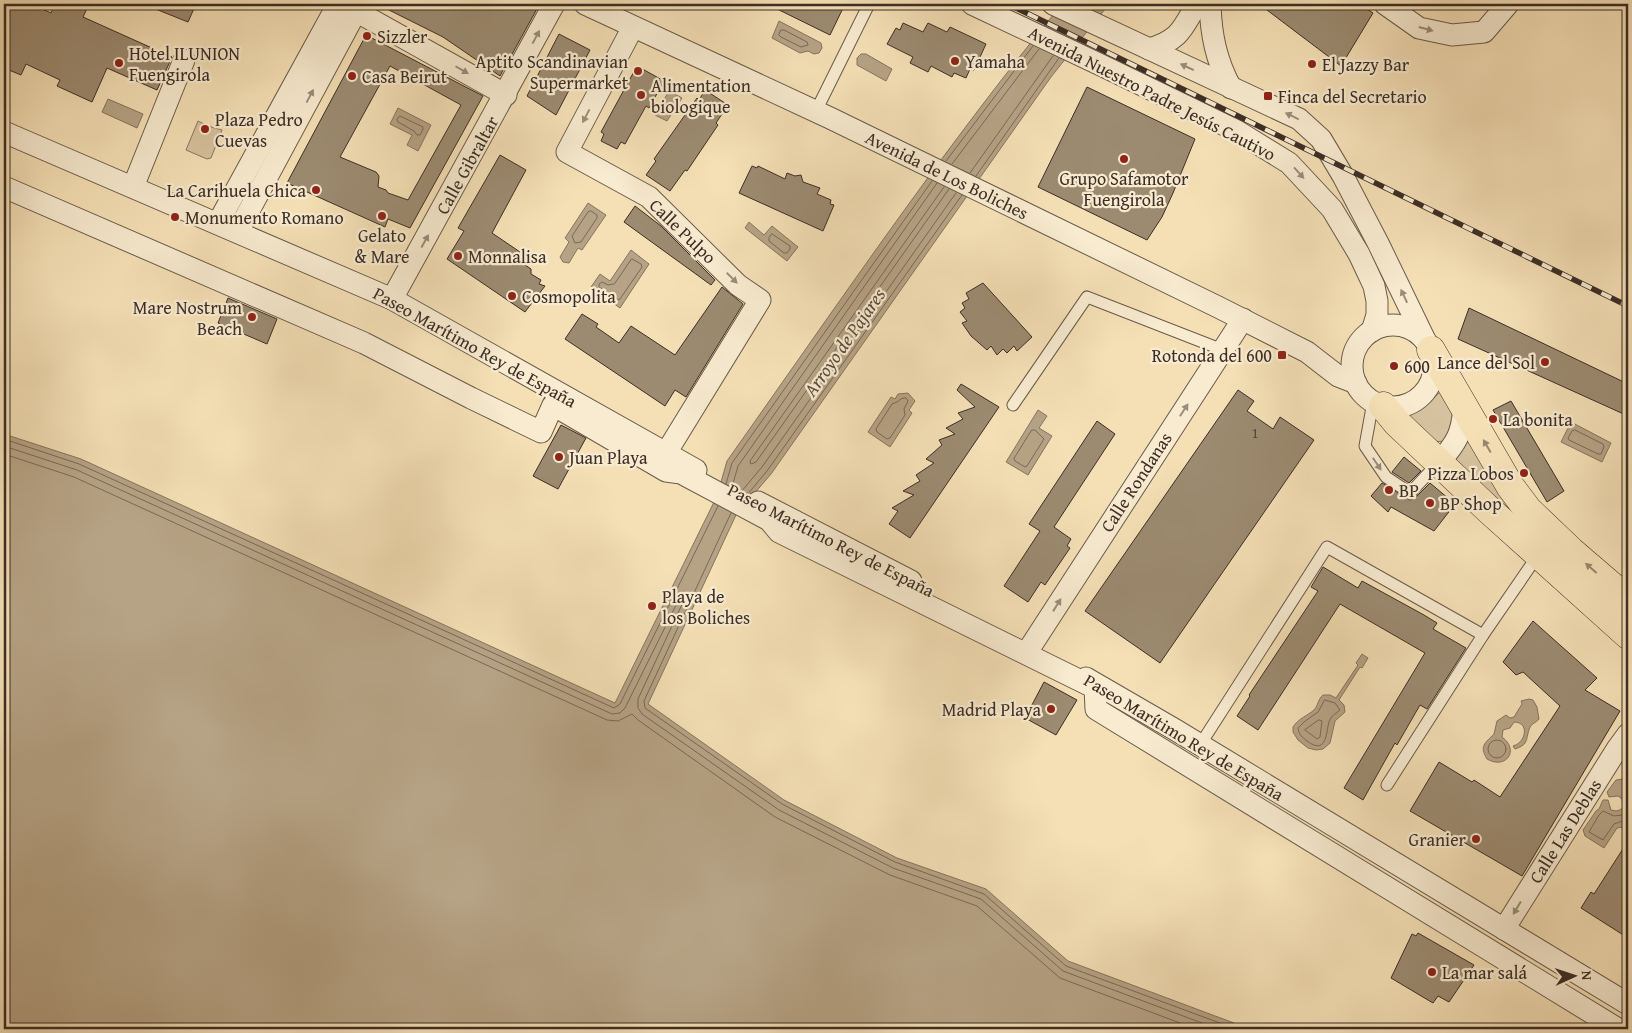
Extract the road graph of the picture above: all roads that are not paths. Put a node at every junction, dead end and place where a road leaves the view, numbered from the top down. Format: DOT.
graph roads {
  1 [pos="554,4"];
  2 [pos="585,4"];
  3 [pos="869,4"];
  4 [pos="972,4"];
  5 [pos="1053,4"];
  6 [pos="1197,4"];
  7 [pos="1210,4"];
  8 [pos="1385,4"];
  9 [pos="1508,4"];
  10 [pos="350,5"];
  11 [pos="633,27"];
  12 [pos="1149,49"];
  13 [pos="184,60"];
  14 [pos="1232,88"];
  15 [pos="506,95"];
  16 [pos="816,111"];
  17 [pos="4,132"];
  18 [pos="4,187"];
  19 [pos="133,187"];
  20 [pos="218,223"];
  21 [pos="238,231"];
  22 [pos="392,299"];
  23 [pos="1243,320"];
  24 [pos="1372,331"];
  25 [pos="1428,345"];
  26 [pos="1223,350"];
  27 [pos="1307,352"];
  28 [pos="1355,352"];
  29 [pos="1356,383"];
  30 [pos="1378,404"];
  31 [pos="1013,405"];
  32 [pos="1464,407"];
  33 [pos="666,453"];
  34 [pos="1439,462"];
  35 [pos="683,469"];
  36 [pos="771,515"];
  37 [pos="1538,555"];
  38 [pos="1628,600"];
  39 [pos="1483,635"];
  40 [pos="1628,635"];
  41 [pos="1031,646"];
  42 [pos="1628,734"];
  43 [pos="1200,745"];
  44 [pos="1387,785"];
  45 [pos="1504,929"];
  46 [pos="1628,1004"];
  47 [pos="1618,1029"];
  15 -- 1 [label="street, Calle Gibraltar, one-way"];
  2 -- 11 [label="street, Avenida de Los Boliches"];
  3 -- 16 [label="lane"];
  4 -- 24 [label="street, Avenida Nuestro Padre Jesús Cautivo, one-way"];
  5 -- 12 [label="street, Avenida Nuestro Padre Jesús Cautivo"];
  6 -- 12 [label="street"];
  7 -- 14 [label="street"];
  8 -- 9 [label="street, one-way"];
  10 -- 15 [label="street, one-way"];
  10 -- 20 [label="street"];
  21 -- 10 [label="street, one-way"];
  11 -- 16 [label="street, Avenida de Los Boliches"];
  11 -- 33 [label="street, Calle Pulpo, one-way"];
  14 -- 12 [label="street, Avenida Nuestro Padre Jesús Cautivo, one-way"];
  13 -- 19 [label="street"];
  25 -- 14 [label="street, Avenida Nuestro Padre Jesús Cautivo, one-way"];
  22 -- 15 [label="street, Calle Gibraltar, one-way"];
  16 -- 23 [label="street, Avenida de Los Boliches"];
  17 -- 19 [label="street, Paseo Marítimo Rey de España"];
  18 -- 35 [label="street"];
  19 -- 20 [label="street, Paseo Marítimo Rey de España"];
  20 -- 21 [label="street, Paseo Marítimo Rey de España"];
  21 -- 22 [label="street, Paseo Marítimo Rey de España"];
  22 -- 33 [label="street, Paseo Marítimo Rey de España"];
  23 -- 26 [label="street, Calle Rondanas"];
  23 -- 27 [label="street, Avenida de Los Boliches"];
  24 -- 25 [label="street"];
  24 -- 28 [label="street"];
  25 -- 30 [label="street"];
  25 -- 32 [label="main road"];
  26 -- 31 [label="lane"];
  41 -- 26 [label="street, Calle Rondanas, one-way"];
  27 -- 28 [label="street, Avenida de Los Boliches"];
  27 -- 29 [label="street, Avenida de Los Boliches"];
  28 -- 29 [label="street"];
  29 -- 30 [label="street"];
  30 -- 34 [label="main road"];
  30 -- 34 [label="lane, one-way"];
  32 -- 34 [label="street"];
  38 -- 32 [label="main road, one-way"];
  33 -- 35 [label="street, Paseo Marítimo Rey de España"];
  34 -- 37 [label="main road"];
  35 -- 36 [label="street, Paseo Marítimo Rey de España"];
  36 -- 41 [label="street, Paseo Marítimo Rey de España"];
  36 -- 47 [label="street"];
  37 -- 39 [label="lane"];
  37 -- 40 [label="main road"];
  39 -- 43 [label="lane"];
  39 -- 44 [label="lane"];
  41 -- 43 [label="street, Paseo Marítimo Rey de España"];
  42 -- 45 [label="street, Calle Las Deblas, one-way"];
  43 -- 45 [label="street, Paseo Marítimo Rey de España"];
  45 -- 46 [label="street, Paseo Marítimo Rey de España"];
}
